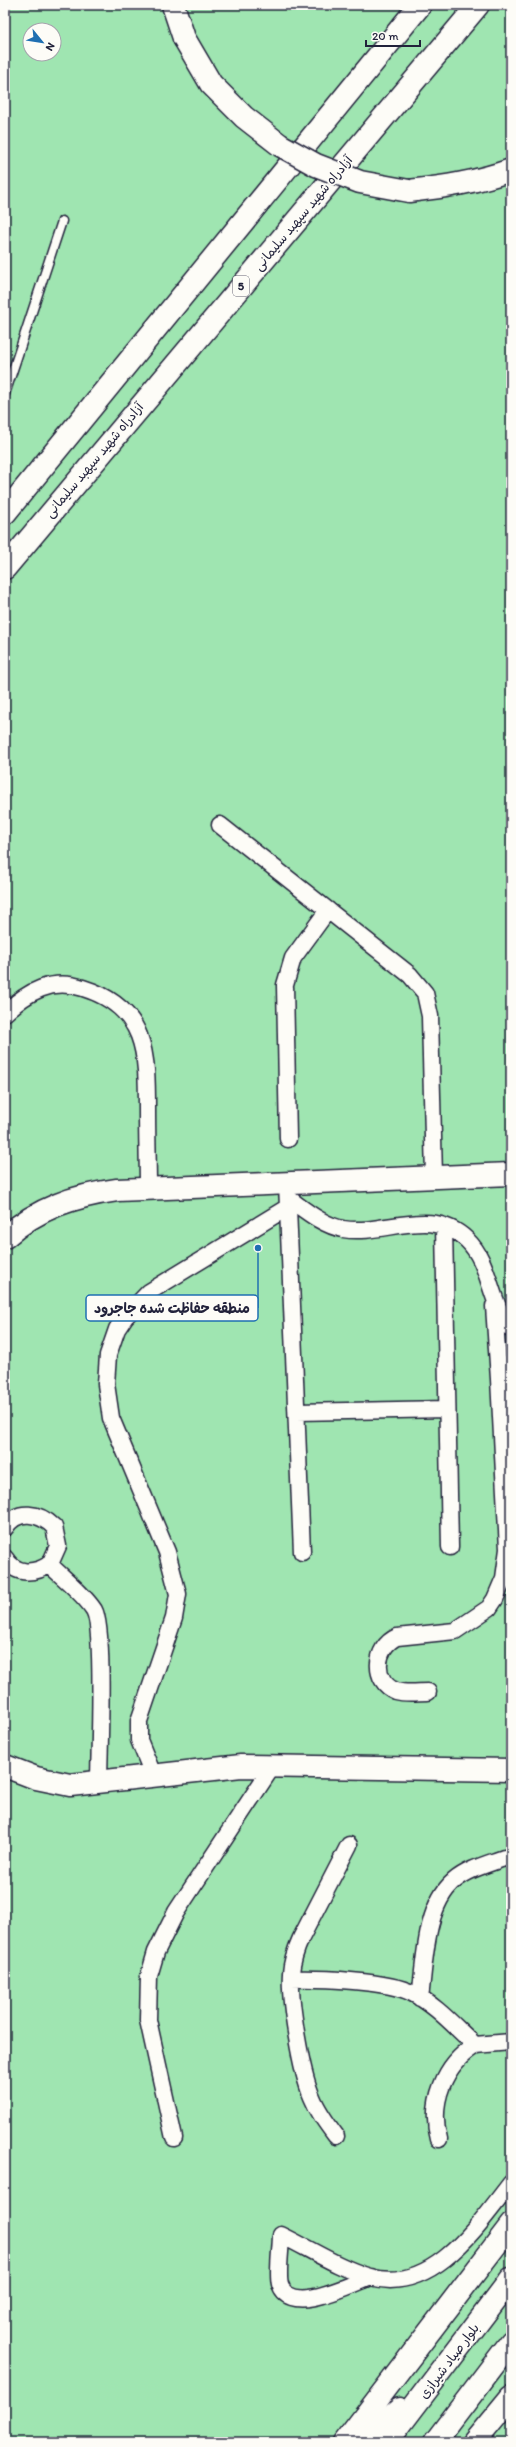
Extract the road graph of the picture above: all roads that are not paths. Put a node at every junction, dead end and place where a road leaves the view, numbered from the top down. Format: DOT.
graph roads {
  1 [pos="173,5"];
  2 [pos="420,5"];
  3 [pos="478,5"];
  4 [pos="511,170"];
  5 [pos="62,221"];
  6 [pos="5,394"];
  7 [pos="5,513"];
  8 [pos="5,568"];
  9 [pos="220,825"];
  10 [pos="328,910"];
  11 [pos="5,1013"];
  12 [pos="288,1139"];
  13 [pos="511,1174"];
  14 [pos="434,1177"];
  15 [pos="148,1189"];
  16 [pos="288,1196"];
  17 [pos="444,1226"];
  18 [pos="5,1237"];
  19 [pos="493,1295"];
  20 [pos="511,1328"];
  21 [pos="511,1363"];
  22 [pos="499,1379"];
  23 [pos="447,1409"];
  24 [pos="296,1412"];
  25 [pos="5,1528"];
  26 [pos="450,1546"];
  27 [pos="302,1552"];
  28 [pos="5,1558"];
  29 [pos="49,1564"];
  30 [pos="428,1692"];
  31 [pos="5,1766"];
  32 [pos="272,1766"];
  33 [pos="511,1770"];
  34 [pos="154,1777"];
  35 [pos="99,1783"];
  36 [pos="349,1845"];
  37 [pos="504,1858"];
  38 [pos="291,1978"];
  39 [pos="420,1998"];
  40 [pos="511,2042"];
  41 [pos="476,2045"];
  42 [pos="336,2136"];
  43 [pos="174,2138"];
  44 [pos="439,2139"];
  45 [pos="511,2183"];
  46 [pos="511,2225"];
  47 [pos="371,2277"];
  48 [pos="511,2280"];
  49 [pos="511,2342"];
  50 [pos="434,2380"];
  51 [pos="511,2397"];
  52 [pos="345,2442"];
  53 [pos="362,2442"];
  54 [pos="387,2442"];
  55 [pos="435,2442"];
  56 [pos="474,2442"];
  1 -- 4 [label="main road, bridge"];
  2 -- 7 [label="main road"];
  3 -- 8 [label="main road, آزادراه شهید سپهبد سلیمانی / 5"];
  5 -- 6 [label="lane"];
  9 -- 10 [label="street"];
  10 -- 12 [label="street"];
  10 -- 14 [label="street"];
  11 -- 15 [label="street"];
  13 -- 14 [label="main road"];
  14 -- 16 [label="main road"];
  15 -- 16 [label="main road"];
  15 -- 18 [label="main road"];
  16 -- 17 [label="street"];
  16 -- 24 [label="street"];
  16 -- 34 [label="street"];
  17 -- 19 [label="street"];
  17 -- 23 [label="street"];
  19 -- 20 [label="street"];
  19 -- 22 [label="street"];
  21 -- 22 [label="street"];
  22 -- 30 [label="street"];
  23 -- 24 [label="street"];
  23 -- 26 [label="street"];
  24 -- 27 [label="street"];
  25 -- 29 [label="street"];
  28 -- 29 [label="street"];
  29 -- 35 [label="street"];
  31 -- 35 [label="main road"];
  32 -- 33 [label="main road"];
  32 -- 34 [label="main road"];
  32 -- 43 [label="street"];
  34 -- 35 [label="main road"];
  36 -- 38 [label="street"];
  37 -- 39 [label="street"];
  38 -- 39 [label="street"];
  38 -- 42 [label="street"];
  39 -- 41 [label="street"];
  40 -- 41 [label="street"];
  41 -- 44 [label="street"];
  45 -- 47 [label="street"];
  46 -- 52 [label="main road"];
  47 -- 47 [label="street"];
  48 -- 50 [label="main road, بلوار صیاد شیرازی"];
  49 -- 55 [label="main road"];
  50 -- 53 [label="main road"];
  50 -- 54 [label="main road, بلوار صیاد شیرازی"];
  51 -- 56 [label="main road"];
}
